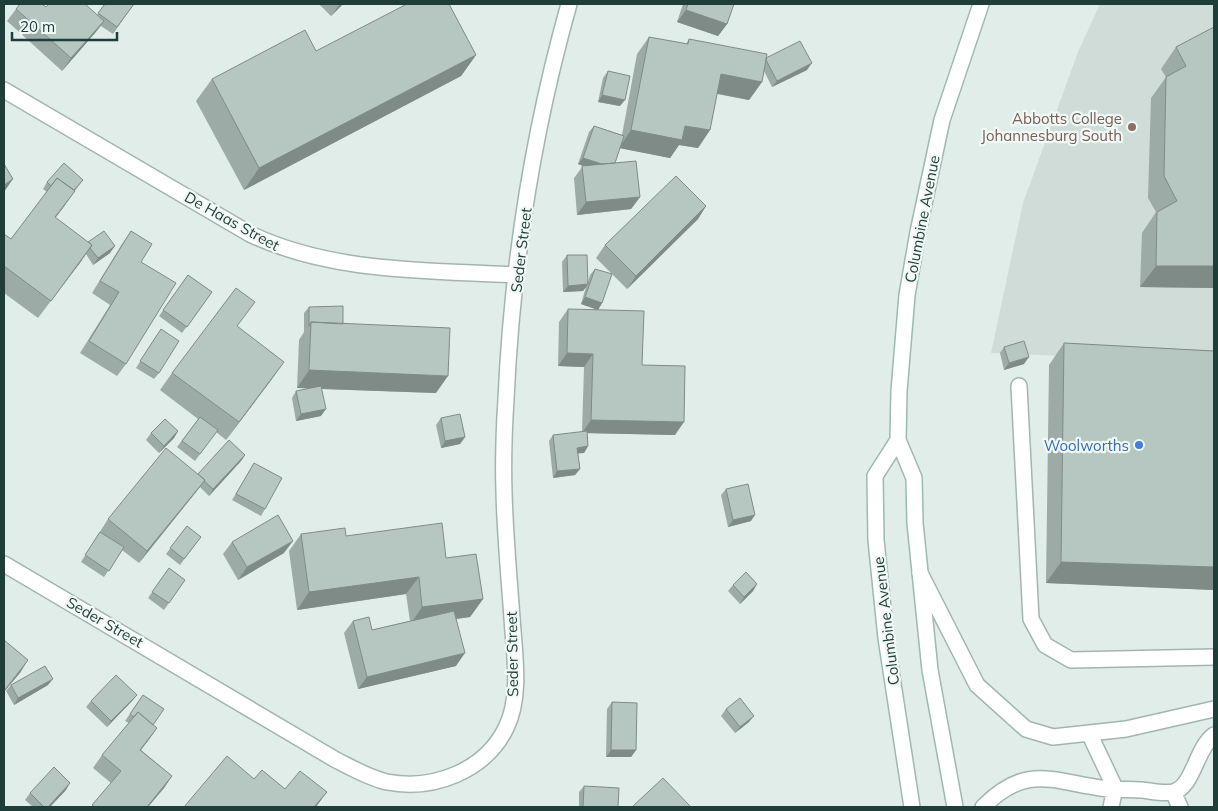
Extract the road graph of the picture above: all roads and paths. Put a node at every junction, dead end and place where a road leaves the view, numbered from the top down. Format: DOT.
graph roads {
  1 [pos="569,4"];
  2 [pos="981,4"];
  3 [pos="4,90"];
  4 [pos="516,276"];
  5 [pos="1019,386"];
  6 [pos="898,440"];
  7 [pos="4,564"];
  8 [pos="920,572"];
  9 [pos="1214,657"];
  10 [pos="1214,709"];
  11 [pos="1089,733"];
  12 [pos="1214,735"];
  13 [pos="1115,788"];
  14 [pos="1173,792"];
  15 [pos="912,807"];
  16 [pos="955,807"];
  17 [pos="983,807"];
  18 [pos="1111,807"];
  19 [pos="1180,807"];
  1 -- 4 [label="street, Seder Street"];
  2 -- 6 [label="street, Columbine Avenue"];
  3 -- 4 [label="street, De Haas Street"];
  4 -- 7 [label="street, Seder Street"];
  5 -- 9 [label="street"];
  6 -- 8 [label="street, Columbine Avenue"];
  6 -- 15 [label="street, Columbine Avenue"];
  8 -- 11 [label="street"];
  8 -- 16 [label="street, Columbine Avenue"];
  10 -- 11 [label="street"];
  11 -- 13 [label="street"];
  12 -- 14 [label="street"];
  13 -- 14 [label="street"];
  13 -- 17 [label="street"];
  13 -- 18 [label="street"];
  14 -- 19 [label="street"];
}
